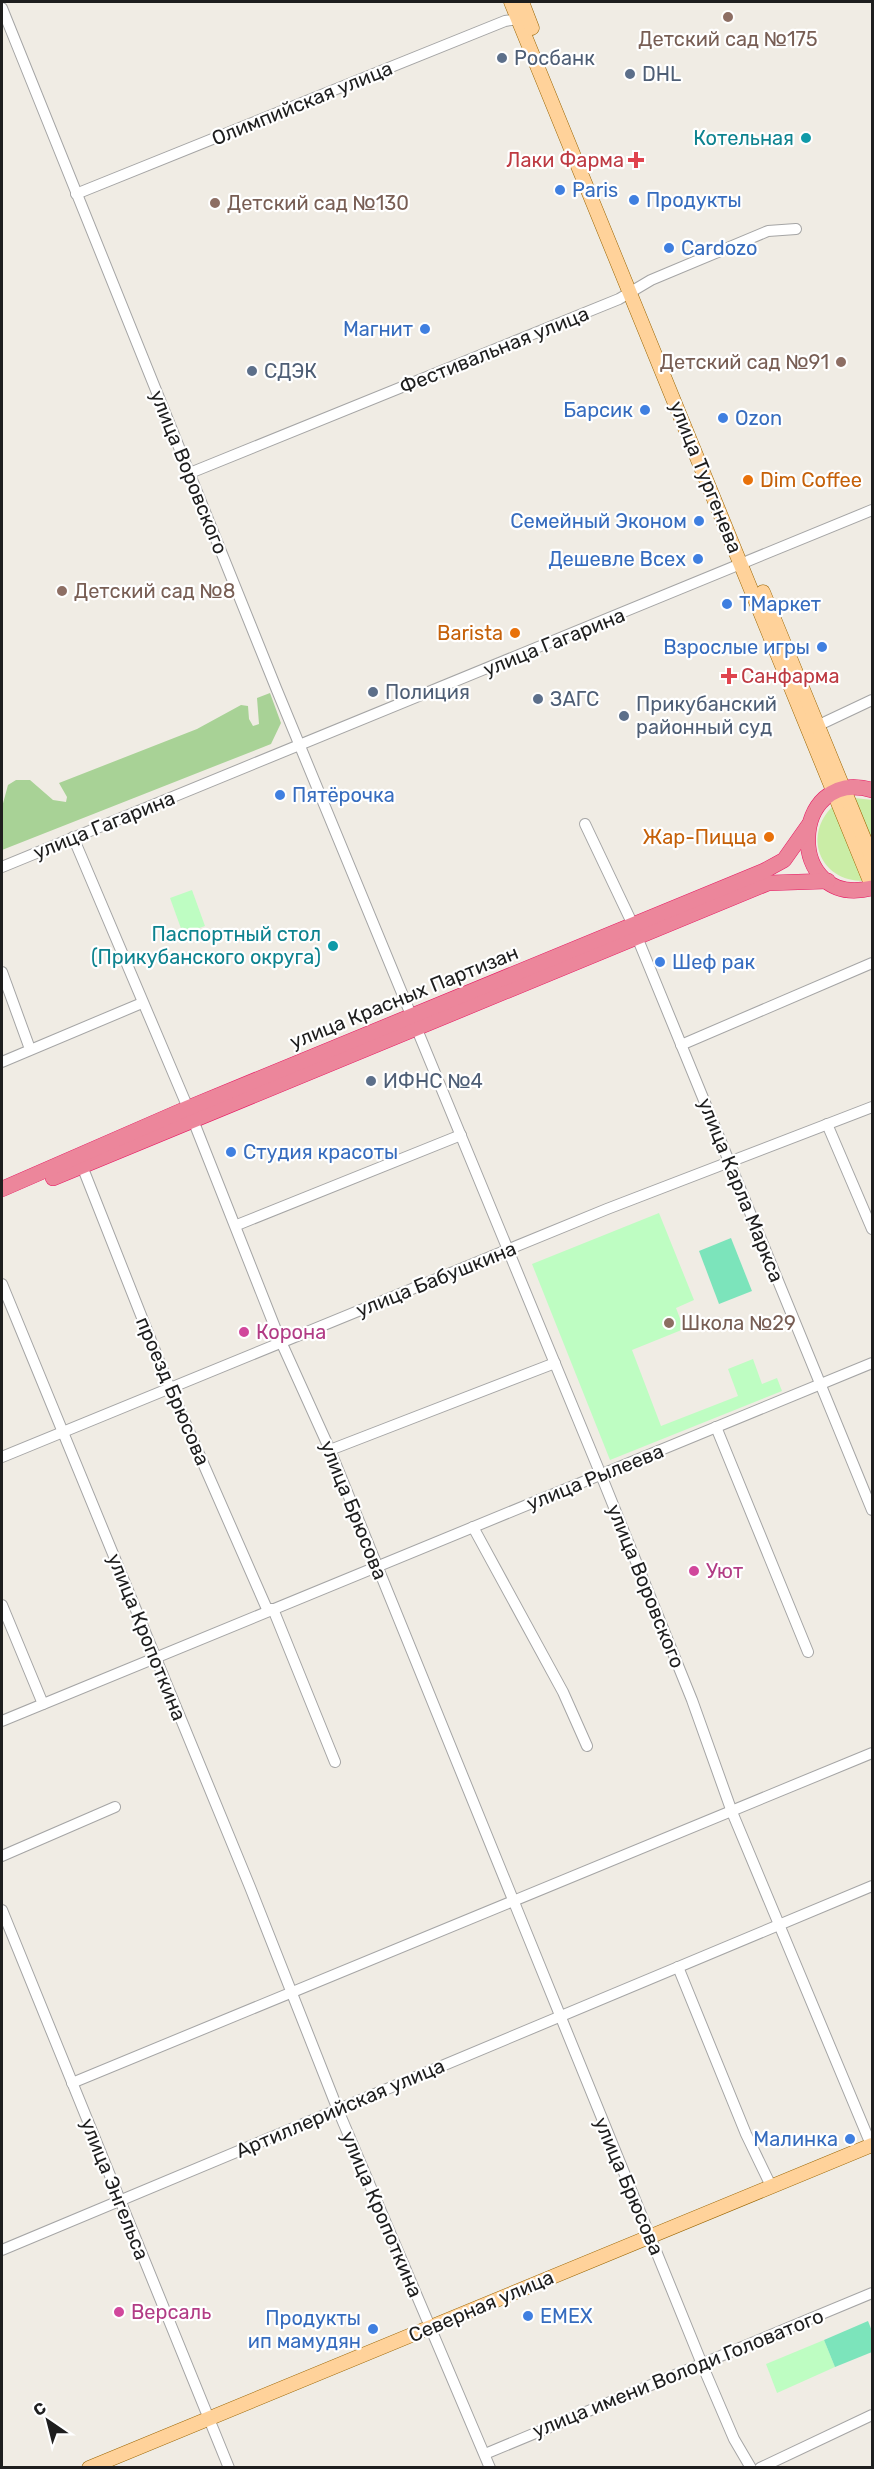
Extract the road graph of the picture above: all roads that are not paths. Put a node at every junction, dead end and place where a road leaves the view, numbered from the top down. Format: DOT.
graph roads {
  1 [pos="511,2"];
  2 [pos="522,2"];
  3 [pos="2,8"];
  4 [pos="523,18"];
  5 [pos="76,195"];
  6 [pos="796,229"];
  7 [pos="635,291"];
  8 [pos="190,473"];
  9 [pos="873,510"];
  10 [pos="746,562"];
  11 [pos="873,700"];
  12 [pos="819,726"];
  13 [pos="300,744"];
  14 [pos="873,790"];
  15 [pos="839,791"];
  16 [pos="585,824"];
  17 [pos="808,826"];
  18 [pos="73,837"];
  19 [pos="873,858"];
  20 [pos="2,867"];
  21 [pos="828,881"];
  22 [pos="873,887"];
  23 [pos="635,931"];
  24 [pos="873,963"];
  25 [pos="2,972"];
  26 [pos="142,1003"];
  27 [pos="414,1022"];
  28 [pos="681,1045"];
  29 [pos="30,1049"];
  30 [pos="2,1062"];
  31 [pos="873,1107"];
  32 [pos="191,1114"];
  33 [pos="827,1124"];
  34 [pos="461,1136"];
  35 [pos="730,1163"];
  36 [pos="82,1166"];
  37 [pos="2,1189"];
  38 [pos="2,1199"];
  39 [pos="237,1226"];
  40 [pos="873,1230"];
  41 [pos="508,1250"];
  42 [pos="2,1284"];
  43 [pos="282,1342"];
  44 [pos="555,1363"];
  45 [pos="873,1363"];
  46 [pos="821,1384"];
  47 [pos="170,1388"];
  48 [pos="716,1427"];
  49 [pos="62,1432"];
  50 [pos="330,1450"];
  51 [pos="2,1457"];
  52 [pos="601,1475"];
  53 [pos="873,1510"];
  54 [pos="473,1527"];
  55 [pos="378,1566"];
  56 [pos="2,1605"];
  57 [pos="273,1610"];
  58 [pos="808,1652"];
  59 [pos="156,1658"];
  60 [pos="43,1704"];
  61 [pos="2,1721"];
  62 [pos="587,1746"];
  63 [pos="873,1753"];
  64 [pos="335,1762"];
  65 [pos="115,1807"];
  66 [pos="732,1812"];
  67 [pos="2,1856"];
  68 [pos="873,1886"];
  69 [pos="514,1900"];
  70 [pos="2,1910"];
  71 [pos="780,1925"];
  72 [pos="678,1967"];
  73 [pos="290,1992"];
  74 [pos="559,2016"];
  75 [pos="72,2083"];
  76 [pos="338,2110"];
  77 [pos="872,2145"];
  78 [pos="771,2186"];
  79 [pos="119,2199"];
  80 [pos="650,2234"];
  81 [pos="2,2250"];
  82 [pos="873,2294"];
  83 [pos="429,2328"];
  84 [pos="702,2363"];
  85 [pos="873,2415"];
  86 [pos="209,2419"];
  87 [pos="485,2454"];
  88 [pos="89,2468"];
  89 [pos="229,2468"];
  90 [pos="490,2468"];
  91 [pos="751,2468"];
  92 [pos="760,2468"];
  1 -- 4 [label="main road, улица Тургенева"];
  2 -- 4 [label="main road, улица Тургенева"];
  3 -- 5 [label="street, улица Воровского"];
  4 -- 5 [label="street, Олимпийская улица"];
  4 -- 7 [label="main road, улица Тургенева"];
  5 -- 8 [label="street, улица Воровского"];
  6 -- 7 [label="street, Фестивальная улица"];
  7 -- 8 [label="street, Фестивальная улица"];
  7 -- 10 [label="main road, улица Тургенева"];
  8 -- 13 [label="street, улица Воровского"];
  9 -- 10 [label="street, улица Гагарина"];
  10 -- 12 [label="main road, улица Тургенева"];
  10 -- 13 [label="street, улица Гагарина"];
  10 -- 15 [label="main road, улица Тургенева"];
  11 -- 12 [label="street"];
  12 -- 15 [label="main road, улица Тургенева"];
  13 -- 18 [label="street, улица Гагарина"];
  13 -- 27 [label="street, улица Воровского"];
  14 -- 15 [label="highway"];
  15 -- 17 [label="highway, улица Красных Партизан"];
  15 -- 19 [label="main road, улица Тургенева"];
  15 -- 22 [label="main road, улица Тургенева"];
  16 -- 23 [label="street, улица Карла Маркса"];
  17 -- 21 [label="highway"];
  17 -- 23 [label="highway, улица Красных Партизан"];
  18 -- 20 [label="street, улица Гагарина"];
  18 -- 26 [label="street, улица Брюсова"];
  21 -- 22 [label="highway, улица Красных Партизан"];
  21 -- 23 [label="highway, улица Красных Партизан"];
  23 -- 27 [label="highway, улица Красных Партизан"];
  23 -- 28 [label="street, улица Карла Маркса"];
  24 -- 28 [label="street"];
  25 -- 29 [label="street"];
  26 -- 29 [label="street"];
  26 -- 32 [label="street, улица Брюсова"];
  27 -- 32 [label="highway, улица Красных Партизан"];
  27 -- 34 [label="street, улица Воровского"];
  28 -- 35 [label="street, улица Карла Маркса"];
  29 -- 30 [label="street"];
  31 -- 33 [label="street, улица Бабушкина"];
  32 -- 36 [label="highway, улица Красных Партизан"];
  32 -- 37 [label="highway, улица Красных Партизан"];
  32 -- 39 [label="street, улица Брюсова"];
  33 -- 35 [label="street, улица Бабушкина"];
  33 -- 40 [label="street"];
  34 -- 39 [label="street"];
  34 -- 41 [label="street, улица Воровского"];
  35 -- 41 [label="street, улица Бабушкина"];
  35 -- 46 [label="street, улица Карла Маркса"];
  36 -- 38 [label="highway, улица Красных Партизан"];
  36 -- 47 [label="street, проезд Брюсова"];
  39 -- 43 [label="street, улица Брюсова"];
  41 -- 43 [label="street, улица Бабушкина"];
  41 -- 44 [label="street, улица Воровского"];
  42 -- 49 [label="street, улица Кропоткина"];
  43 -- 47 [label="street, улица Бабушкина"];
  43 -- 50 [label="street, улица Брюсова"];
  44 -- 50 [label="street"];
  44 -- 52 [label="street, улица Воровского"];
  45 -- 46 [label="street, улица Рылеева"];
  46 -- 48 [label="street, улица Рылеева"];
  46 -- 53 [label="street, улица Карла Маркса"];
  47 -- 49 [label="street, улица Бабушкина"];
  47 -- 57 [label="street, проезд Брюсова"];
  48 -- 52 [label="street, улица Рылеева"];
  48 -- 58 [label="street"];
  49 -- 51 [label="street, улица Бабушкина"];
  49 -- 59 [label="street, улица Кропоткина"];
  50 -- 55 [label="street, улица Брюсова"];
  52 -- 54 [label="street, улица Рылеева"];
  52 -- 66 [label="street, улица Воровского"];
  54 -- 55 [label="street, улица Рылеева"];
  54 -- 62 [label="street"];
  55 -- 57 [label="street, улица Рылеева"];
  55 -- 69 [label="street, улица Брюсова"];
  56 -- 60 [label="street"];
  57 -- 59 [label="street, улица Рылеева"];
  57 -- 64 [label="street"];
  59 -- 60 [label="street, улица Рылеева"];
  59 -- 73 [label="street, улица Кропоткина"];
  60 -- 61 [label="street, улица Рылеева"];
  63 -- 66 [label="street"];
  65 -- 67 [label="street"];
  66 -- 69 [label="street"];
  66 -- 71 [label="street, улица Воровского"];
  68 -- 71 [label="street, Артиллерийская улица"];
  69 -- 73 [label="street"];
  69 -- 74 [label="street, улица Брюсова"];
  70 -- 75 [label="street, улица Энгельса"];
  71 -- 72 [label="street, Артиллерийская улица"];
  71 -- 77 [label="street, улица Воровского"];
  72 -- 74 [label="street, Артиллерийская улица"];
  72 -- 78 [label="street"];
  73 -- 75 [label="street"];
  73 -- 76 [label="street, улица Кропоткина"];
  74 -- 76 [label="street, Артиллерийская улица"];
  74 -- 80 [label="street, улица Брюсова"];
  75 -- 79 [label="street, улица Энгельса"];
  76 -- 79 [label="street, Артиллерийская улица"];
  76 -- 83 [label="street, улица Кропоткина"];
  77 -- 78 [label="main road, Северная улица"];
  78 -- 80 [label="main road, Северная улица"];
  79 -- 81 [label="street, Артиллерийская улица"];
  79 -- 86 [label="street, улица Энгельса"];
  80 -- 83 [label="main road, Северная улица"];
  80 -- 84 [label="street, улица Брюсова"];
  82 -- 84 [label="street, улица имени Володи Головатого"];
  83 -- 86 [label="main road, Северная улица"];
  83 -- 87 [label="street, улица Кропоткина"];
  84 -- 87 [label="street, улица имени Володи Головатого"];
  84 -- 91 [label="street, улица Брюсова"];
  85 -- 92 [label="street"];
  86 -- 88 [label="main road, Северная улица"];
  86 -- 89 [label="street, улица Энгельса"];
  87 -- 90 [label="street, улица Кропоткина"];
}
